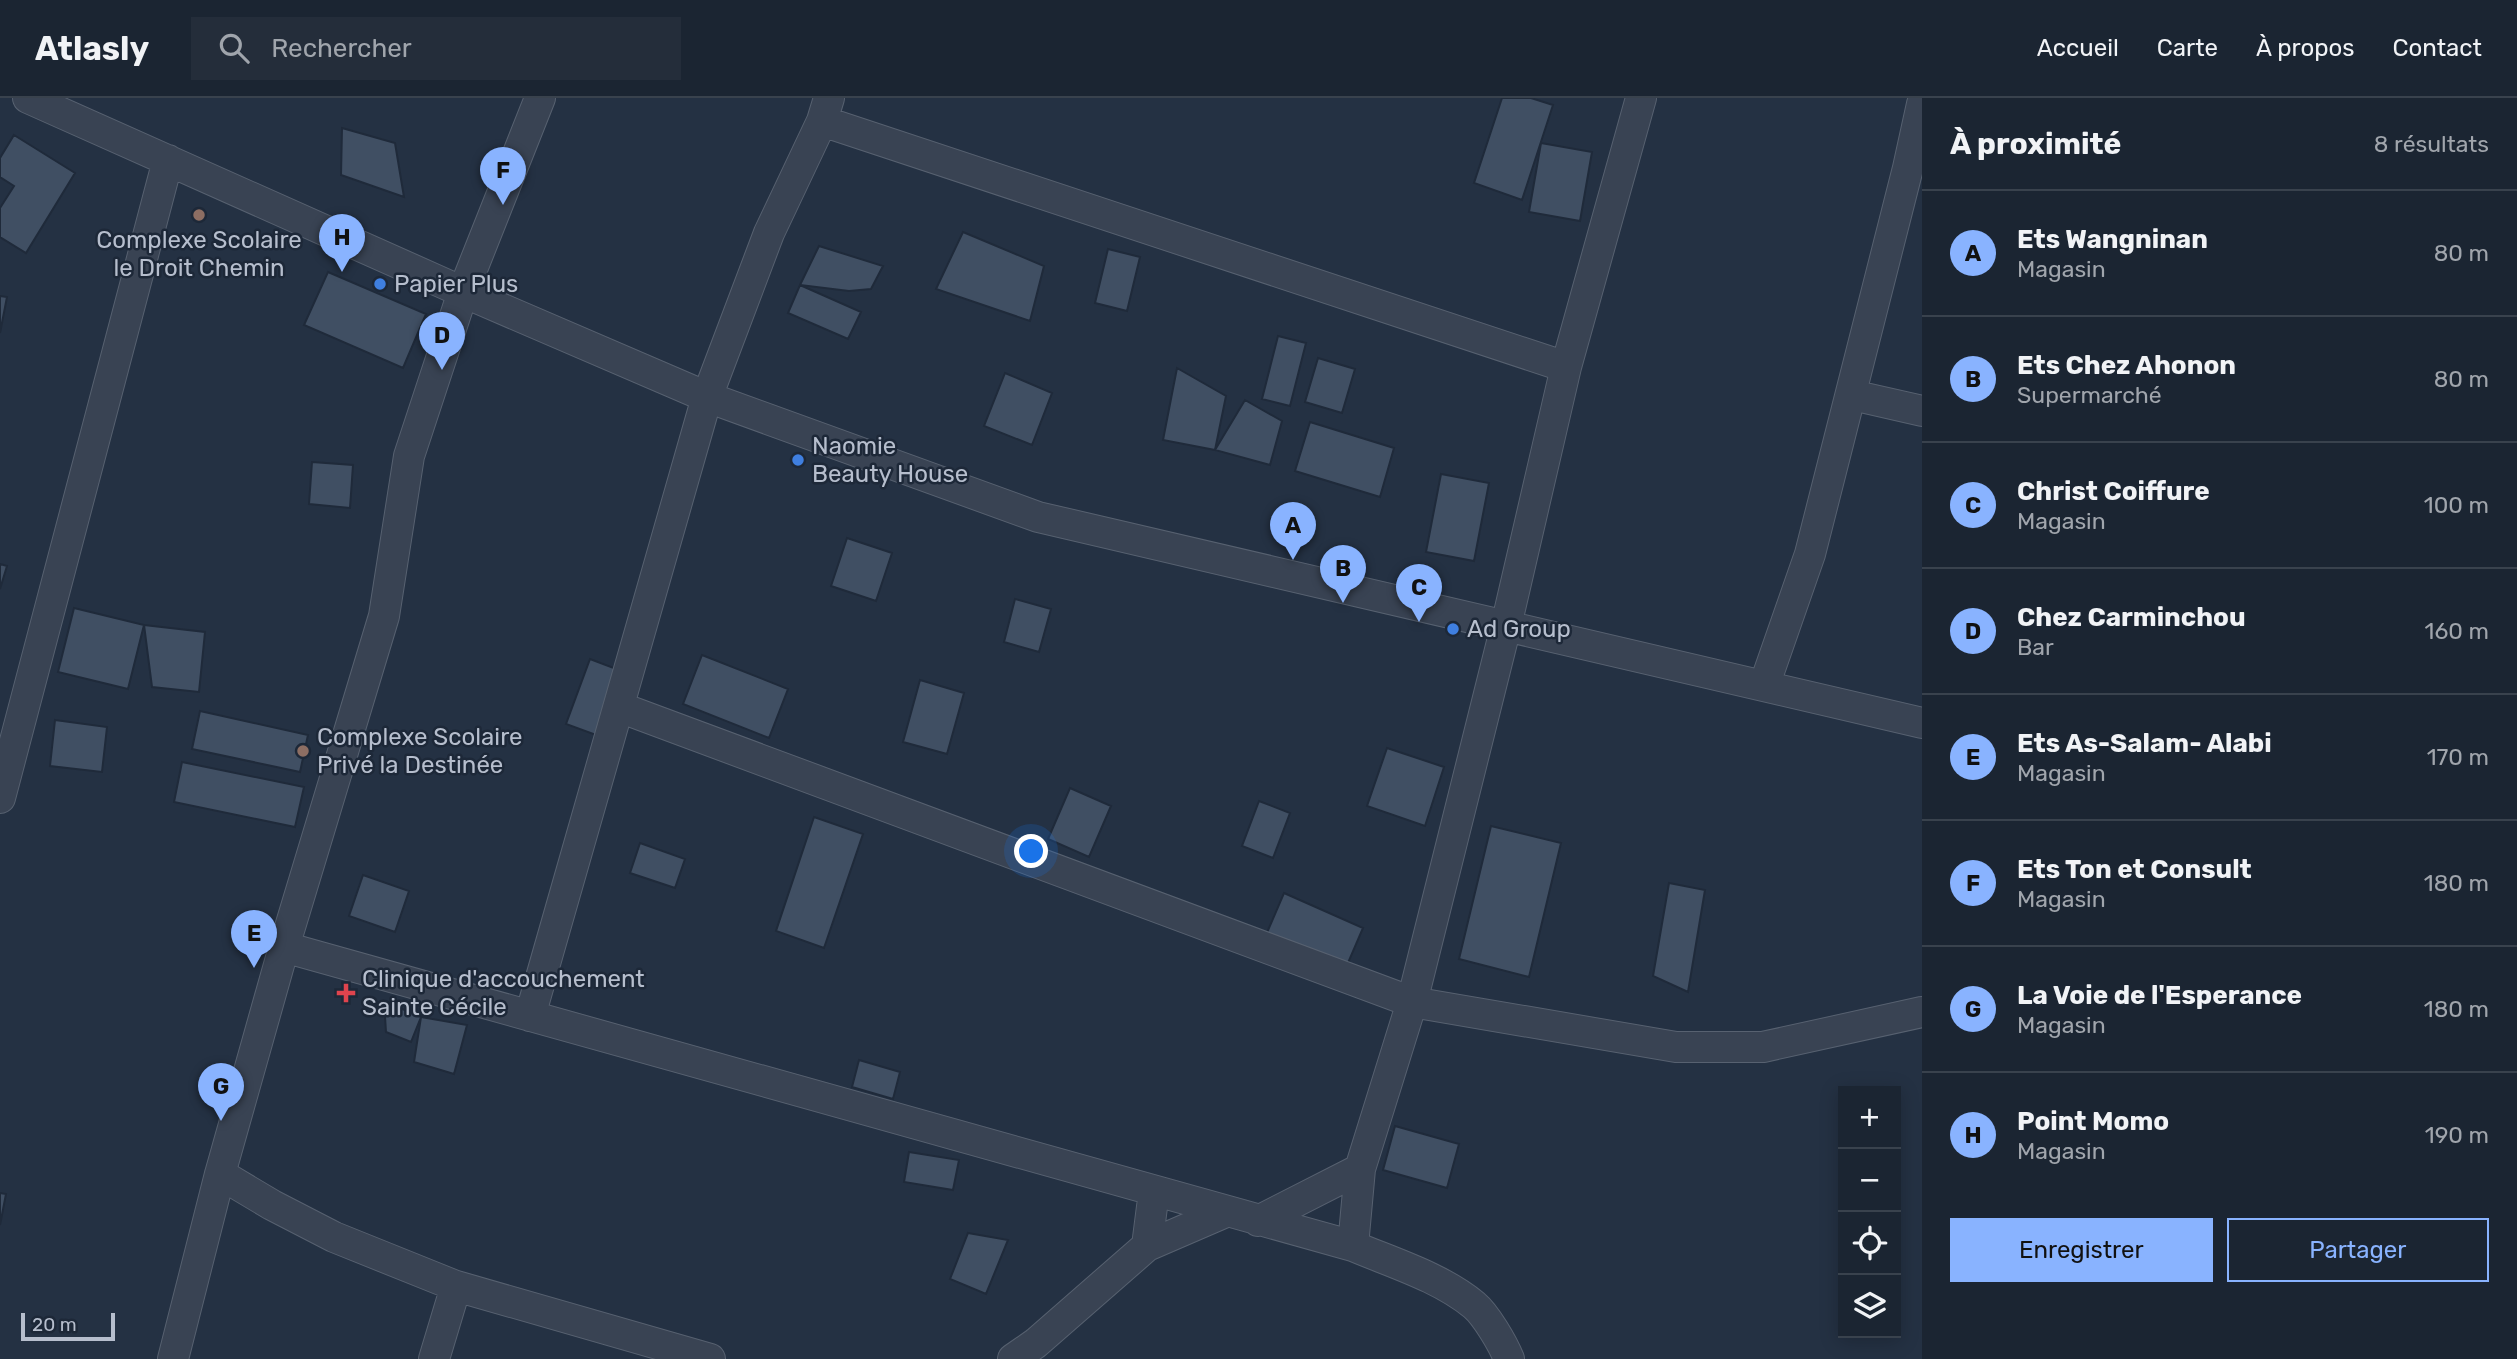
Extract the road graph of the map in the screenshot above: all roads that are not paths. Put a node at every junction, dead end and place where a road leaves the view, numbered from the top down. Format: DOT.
graph roads {
  1 [pos="28,98"];
  2 [pos="540,98"];
  3 [pos="1632,101"];
  4 [pos="1922,104"];
  5 [pos="825,109"];
  6 [pos="168,160"];
  7 [pos="463,292"];
  8 [pos="1566,367"];
  9 [pos="1852,395"];
  10 [pos="708,397"];
  11 [pos="1922,411"];
  12 [pos="1506,626"];
  13 [pos="1764,686"];
  14 [pos="619,707"];
  15 [pos="1922,723"];
  16 [pos="0,798"];
  17 [pos="284,947"];
  18 [pos="1412,1002"];
  19 [pos="1922,1012"];
  20 [pos="530,1016"];
  21 [pos="1360,1169"];
  22 [pos="220,1174"];
  23 [pos="1154,1191"];
  24 [pos="1228,1211"];
  25 [pos="1258,1221"];
  26 [pos="1147,1246"];
  27 [pos="1353,1246"];
  28 [pos="456,1286"];
  29 [pos="173,1359"];
  30 [pos="434,1359"];
  31 [pos="710,1359"];
  32 [pos="1013,1359"];
  33 [pos="1509,1359"];
  1 -- 6 [label="street"];
  2 -- 7 [label="street"];
  3 -- 8 [label="street"];
  4 -- 9 [label="street"];
  5 -- 8 [label="street"];
  5 -- 10 [label="street"];
  6 -- 7 [label="street"];
  6 -- 16 [label="street"];
  7 -- 10 [label="street"];
  7 -- 17 [label="street"];
  8 -- 12 [label="street"];
  9 -- 11 [label="street"];
  9 -- 13 [label="street"];
  10 -- 12 [label="street"];
  10 -- 14 [label="street"];
  12 -- 13 [label="street"];
  12 -- 18 [label="street"];
  13 -- 15 [label="street"];
  14 -- 18 [label="street"];
  14 -- 20 [label="street"];
  17 -- 20 [label="street"];
  17 -- 22 [label="street"];
  18 -- 19 [label="street"];
  18 -- 21 [label="street"];
  20 -- 23 [label="street"];
  21 -- 25 [label="street"];
  21 -- 27 [label="street"];
  22 -- 28 [label="street"];
  22 -- 29 [label="street"];
  23 -- 24 [label="street"];
  23 -- 26 [label="street"];
  24 -- 25 [label="street"];
  24 -- 26 [label="street"];
  25 -- 27 [label="street"];
  26 -- 32 [label="street"];
  27 -- 33 [label="street"];
  28 -- 30 [label="street"];
  28 -- 31 [label="street"];
}
